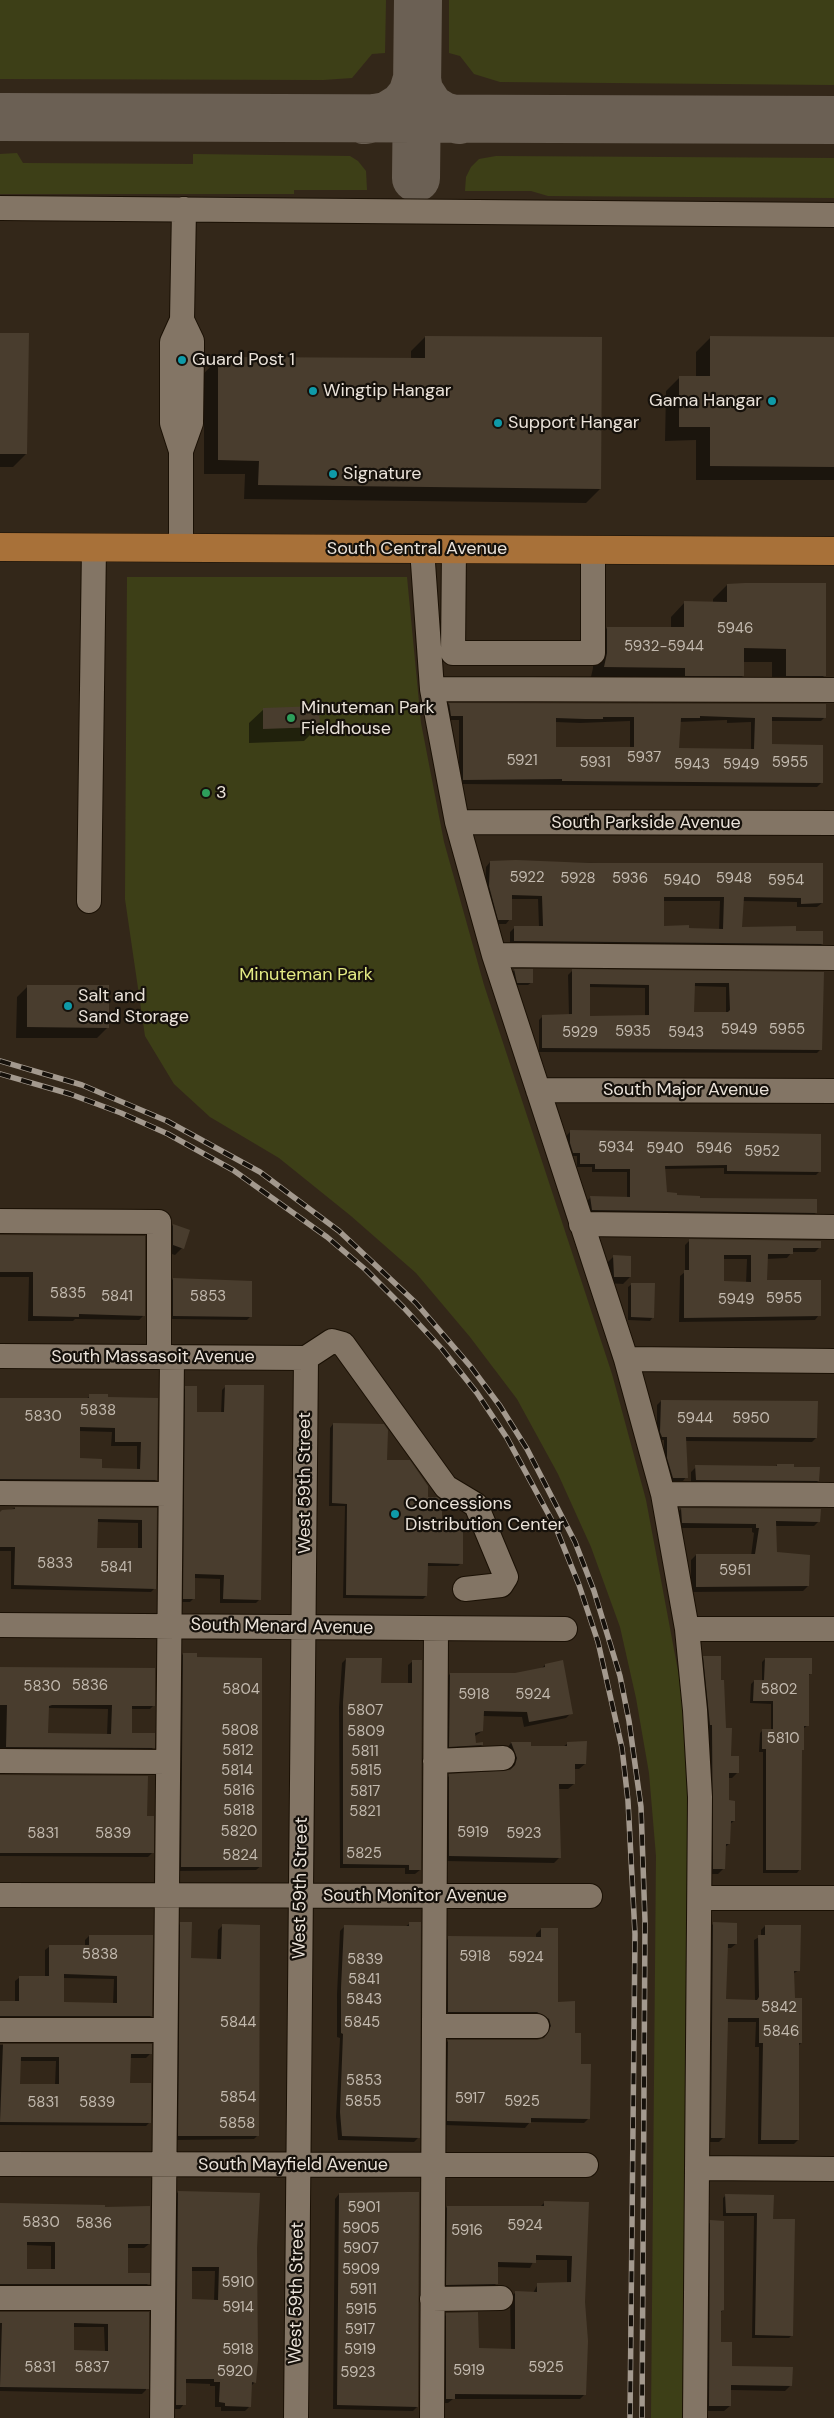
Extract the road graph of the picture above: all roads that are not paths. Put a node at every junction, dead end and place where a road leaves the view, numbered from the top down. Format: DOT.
graph roads {
  1 [pos="0,208"];
  2 [pos="184,209"];
  3 [pos="834,215"];
  4 [pos="0,547"];
  5 [pos="94,548"];
  6 [pos="181,548"];
  7 [pos="422,549"];
  8 [pos="454,550"];
  9 [pos="594,550"];
  10 [pos="834,551"];
  11 [pos="432,689"];
  12 [pos="834,690"];
  13 [pos="457,822"];
  14 [pos="834,823"];
  15 [pos="89,901"];
  16 [pos="494,955"];
  17 [pos="834,958"];
  18 [pos="538,1090"];
  19 [pos="834,1091"];
  20 [pos="0,1221"];
  21 [pos="581,1224"];
  22 [pos="834,1227"];
  23 [pos="0,1356"];
  24 [pos="165,1357"];
  25 [pos="306,1358"];
  26 [pos="626,1359"];
  27 [pos="834,1361"];
  28 [pos="0,1493"];
  29 [pos="170,1494"];
  30 [pos="663,1494"];
  31 [pos="834,1495"];
  32 [pos="465,1589"];
  33 [pos="0,1625"];
  34 [pos="169,1626"];
  35 [pos="304,1627"];
  36 [pos="436,1629"];
  37 [pos="565,1629"];
  38 [pos="686,1629"];
  39 [pos="834,1629"];
  40 [pos="503,1758"];
  41 [pos="0,1761"];
  42 [pos="434,1761"];
  43 [pos="168,1762"];
  44 [pos="0,1895"];
  45 [pos="168,1895"];
  46 [pos="301,1895"];
  47 [pos="434,1896"];
  48 [pos="590,1896"];
  49 [pos="700,1898"];
  50 [pos="834,1898"];
  51 [pos="434,2026"];
  52 [pos="537,2026"];
  53 [pos="0,2030"];
  54 [pos="165,2030"];
  55 [pos="0,2164"];
  56 [pos="299,2165"];
  57 [pos="164,2166"];
  58 [pos="432,2166"];
  59 [pos="586,2166"];
  60 [pos="697,2168"];
  61 [pos="834,2169"];
  62 [pos="0,2298"];
  63 [pos="162,2298"];
  64 [pos="501,2298"];
  65 [pos="432,2299"];
  66 [pos="162,2418"];
  67 [pos="296,2418"];
  68 [pos="432,2418"];
  69 [pos="694,2418"];
  1 -- 2 [label="street"];
  2 -- 3 [label="street"];
  2 -- 6 [label="street"];
  4 -- 5 [label="main road, South Central Avenue"];
  5 -- 6 [label="main road, South Central Avenue"];
  5 -- 15 [label="street"];
  6 -- 7 [label="main road, South Central Avenue"];
  7 -- 8 [label="main road, South Central Avenue"];
  7 -- 11 [label="street"];
  8 -- 9 [label="main road, South Central Avenue"];
  8 -- 9 [label="street"];
  9 -- 10 [label="main road, South Central Avenue"];
  11 -- 12 [label="street"];
  11 -- 13 [label="street"];
  13 -- 14 [label="street, South Parkside Avenue"];
  13 -- 16 [label="street"];
  16 -- 17 [label="street"];
  16 -- 18 [label="street"];
  18 -- 19 [label="street, South Major Avenue"];
  18 -- 21 [label="street"];
  20 -- 24 [label="street"];
  21 -- 22 [label="street"];
  21 -- 26 [label="street"];
  23 -- 24 [label="street, South Massasoit Avenue"];
  24 -- 25 [label="street, South Massasoit Avenue"];
  24 -- 29 [label="street"];
  25 -- 32 [label="street"];
  25 -- 35 [label="street, West 59th Street"];
  26 -- 27 [label="street"];
  26 -- 30 [label="street"];
  28 -- 29 [label="street"];
  29 -- 34 [label="street"];
  30 -- 31 [label="street"];
  30 -- 38 [label="street"];
  33 -- 34 [label="street, South Menard Avenue"];
  34 -- 35 [label="street, South Menard Avenue"];
  34 -- 43 [label="street"];
  35 -- 36 [label="street, South Menard Avenue"];
  35 -- 46 [label="street, West 59th Street"];
  36 -- 37 [label="street, South Menard Avenue"];
  36 -- 42 [label="street"];
  38 -- 39 [label="street"];
  38 -- 49 [label="street"];
  40 -- 42 [label="street"];
  41 -- 43 [label="street"];
  42 -- 47 [label="street"];
  43 -- 45 [label="street"];
  44 -- 45 [label="street, South Monitor Avenue"];
  45 -- 46 [label="street, South Monitor Avenue"];
  45 -- 54 [label="street"];
  46 -- 47 [label="street, South Monitor Avenue"];
  46 -- 56 [label="street, West 59th Street"];
  47 -- 48 [label="street, South Monitor Avenue"];
  47 -- 51 [label="street"];
  49 -- 50 [label="street"];
  49 -- 60 [label="street"];
  51 -- 52 [label="street"];
  51 -- 58 [label="street"];
  53 -- 54 [label="street"];
  54 -- 57 [label="street"];
  55 -- 57 [label="street, South Mayfield Avenue"];
  56 -- 57 [label="street, South Mayfield Avenue"];
  56 -- 58 [label="street, South Mayfield Avenue"];
  56 -- 67 [label="street, West 59th Street"];
  57 -- 63 [label="street"];
  58 -- 59 [label="street, South Mayfield Avenue"];
  58 -- 65 [label="street"];
  60 -- 61 [label="street"];
  60 -- 69 [label="street"];
  62 -- 63 [label="street"];
  63 -- 66 [label="street"];
  64 -- 65 [label="street"];
  65 -- 68 [label="street"];
}
